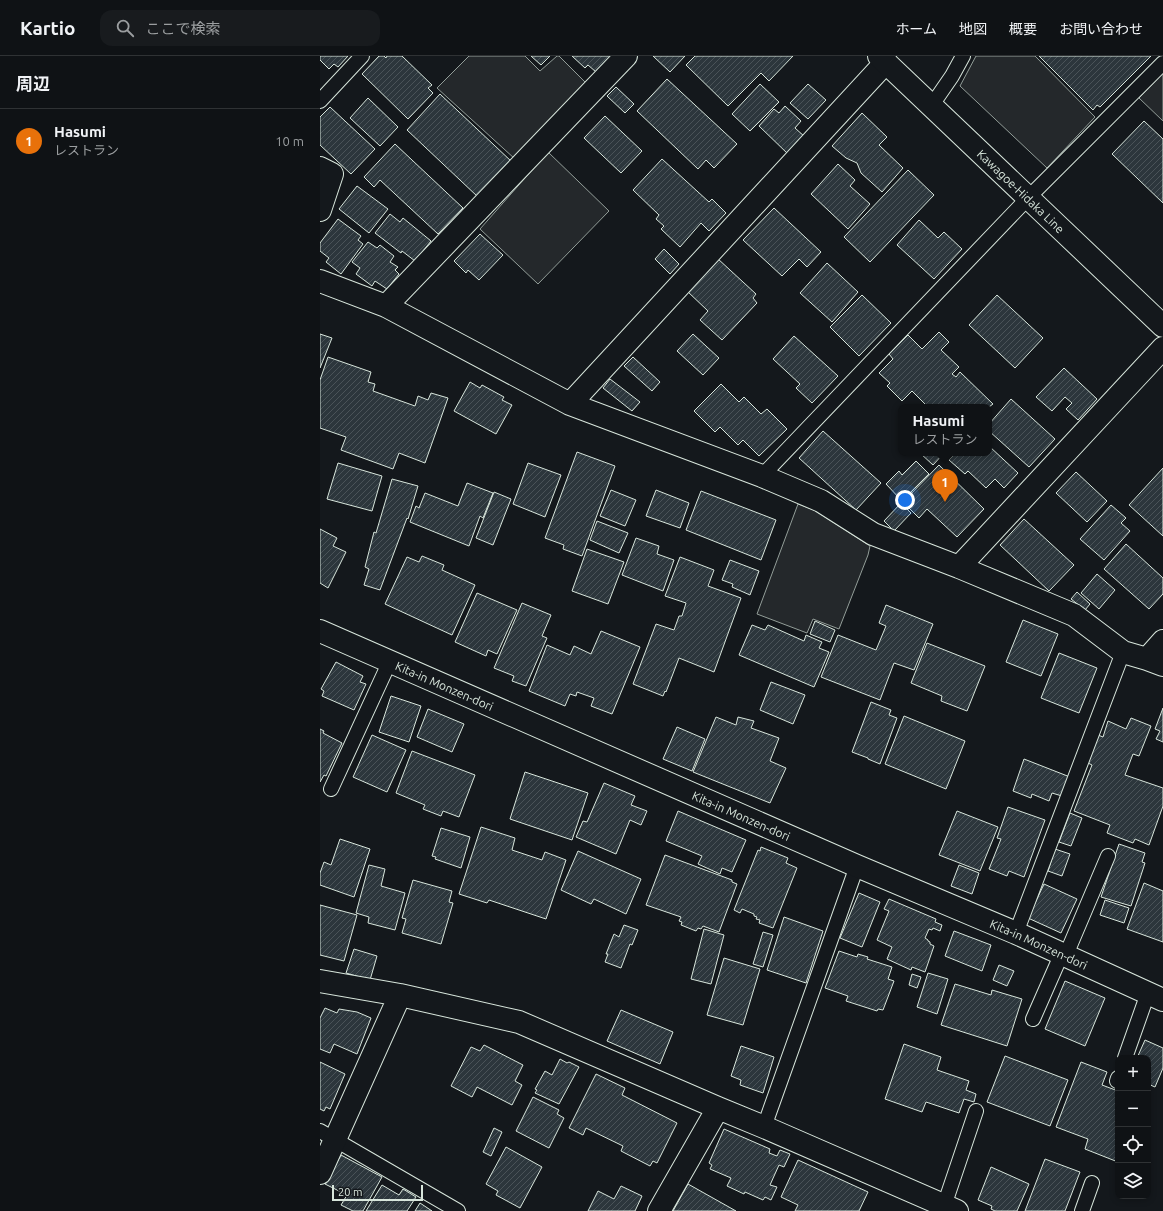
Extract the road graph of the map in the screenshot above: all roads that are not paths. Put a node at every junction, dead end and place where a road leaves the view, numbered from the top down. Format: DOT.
graph roads {
  1 [pos="362,56"];
  2 [pos="626,56"];
  3 [pos="963,56"];
  4 [pos="882,59"];
  5 [pos="1163,63"];
  6 [pos="320,101"];
  7 [pos="932,105"];
  8 [pos="320,168"];
  9 [pos="1028,198"];
  10 [pos="320,210"];
  11 [pos="320,281"];
  12 [pos="386,306"];
  13 [pos="1163,326"];
  14 [pos="1163,348"];
  15 [pos="570,404"];
  16 [pos="762,476"];
  17 [pos="959,567"];
  18 [pos="320,631"];
  19 [pos="1163,641"];
  20 [pos="1123,652"];
  21 [pos="390,661"];
  22 [pos="1155,662"];
  23 [pos="331,789"];
  24 [pos="1108,856"];
  25 [pos="857,866"];
  26 [pos="1016,933"];
  27 [pos="1064,954"];
  28 [pos="320,981"];
  29 [pos="400,995"];
  30 [pos="1155,996"];
  31 [pos="1033,1019"];
  32 [pos="1126,1055"];
  33 [pos="718,1108"];
  34 [pos="976,1111"];
  35 [pos="764,1127"];
  36 [pos="328,1135"];
  37 [pos="320,1174"];
  38 [pos="1092,1183"];
  39 [pos="951,1208"];
  40 [pos="458,1211"];
  41 [pos="659,1211"];
  42 [pos="1082,1211"];
  1 -- 6 [label="lane"];
  2 -- 12 [label="street"];
  3 -- 7 [label="lane"];
  4 -- 7 [label="street, Kawagoe-Hidaka Line"];
  4 -- 15 [label="street"];
  5 -- 9 [label="lane"];
  7 -- 9 [label="street, Kawagoe-Hidaka Line"];
  8 -- 10 [label="street"];
  9 -- 13 [label="street, Kawagoe-Hidaka Line"];
  9 -- 16 [label="lane"];
  11 -- 12 [label="street"];
  12 -- 15 [label="street"];
  14 -- 17 [label="street"];
  15 -- 16 [label="street"];
  16 -- 17 [label="street"];
  17 -- 20 [label="street"];
  18 -- 21 [label="street, Kita-in Monzen-dori"];
  19 -- 22 [label="street"];
  20 -- 22 [label="street"];
  20 -- 26 [label="lane"];
  21 -- 23 [label="lane"];
  21 -- 25 [label="street, Kita-in Monzen-dori"];
  24 -- 27 [label="lane"];
  25 -- 26 [label="street, Kita-in Monzen-dori"];
  25 -- 35 [label="lane"];
  26 -- 27 [label="street, Kita-in Monzen-dori"];
  27 -- 30 [label="street, Kita-in Monzen-dori"];
  27 -- 31 [label="lane"];
  28 -- 29 [label="street"];
  29 -- 33 [label="street"];
  29 -- 36 [label="street"];
  30 -- 32 [label="lane"];
  33 -- 35 [label="street"];
  33 -- 41 [label="street"];
  34 -- 39 [label="lane"];
  35 -- 39 [label="street"];
  36 -- 37 [label="street"];
  36 -- 40 [label="lane"];
  38 -- 42 [label="lane"];
}
